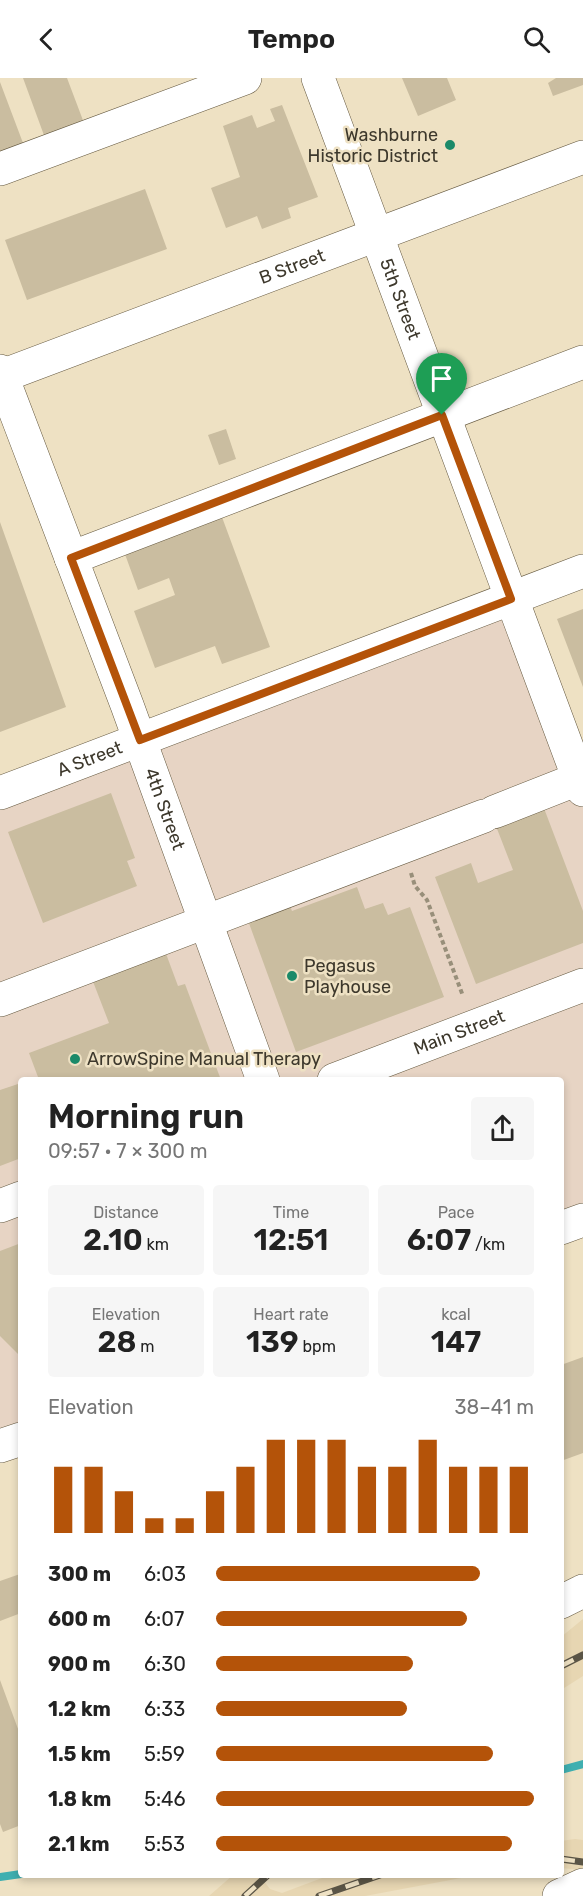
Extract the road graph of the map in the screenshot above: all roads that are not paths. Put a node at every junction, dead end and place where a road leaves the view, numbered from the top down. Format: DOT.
graph roads {
  1 [pos="245,78"];
  2 [pos="318,78"];
  3 [pos="583,157"];
  4 [pos="0,169"];
  5 [pos="376,235"];
  6 [pos="583,362"];
  7 [pos="1,373"];
  8 [pos="442,415"];
  9 [pos="71,558"];
  10 [pos="583,571"];
  11 [pos="511,599"];
  12 [pos="140,740"];
  13 [pos="582,782"];
  14 [pos="0,793"];
  15 [pos="206,922"];
  16 [pos="583,985"];
  17 [pos="0,1000"];
  18 [pos="262,1077"];
  19 [pos="342,1077"];
  20 [pos="18,1199"];
  21 [pos="0,1206"];
  22 [pos="583,1220"];
  23 [pos="564,1227"];
  24 [pos="18,1439"];
  25 [pos="0,1446"];
  26 [pos="583,1591"];
  27 [pos="564,1600"];
  28 [pos="583,1885"];
  29 [pos="559,1896"];
  1 -- 4 [label="street"];
  2 -- 5 [label="street, 5th Street"];
  3 -- 5 [label="street, B Street"];
  5 -- 7 [label="street, B Street"];
  5 -- 8 [label="street, 5th Street"];
  6 -- 8 [label="street"];
  7 -- 9 [label="street, 4th Street"];
  8 -- 9 [label="street"];
  8 -- 11 [label="street, 5th Street"];
  9 -- 12 [label="street, 4th Street"];
  10 -- 11 [label="street, A Street"];
  11 -- 12 [label="street, A Street"];
  11 -- 13 [label="street, 5th Street"];
  12 -- 14 [label="street, A Street"];
  12 -- 15 [label="street, 4th Street"];
  13 -- 15 [label="street"];
  15 -- 17 [label="street"];
  15 -- 18 [label="street, 4th Street"];
  16 -- 19 [label="street, Main Street"];
  20 -- 21 [label="street"];
  22 -- 23 [label="street"];
  24 -- 25 [label="street"];
  26 -- 27 [label="street"];
  28 -- 29 [label="street"];
}
